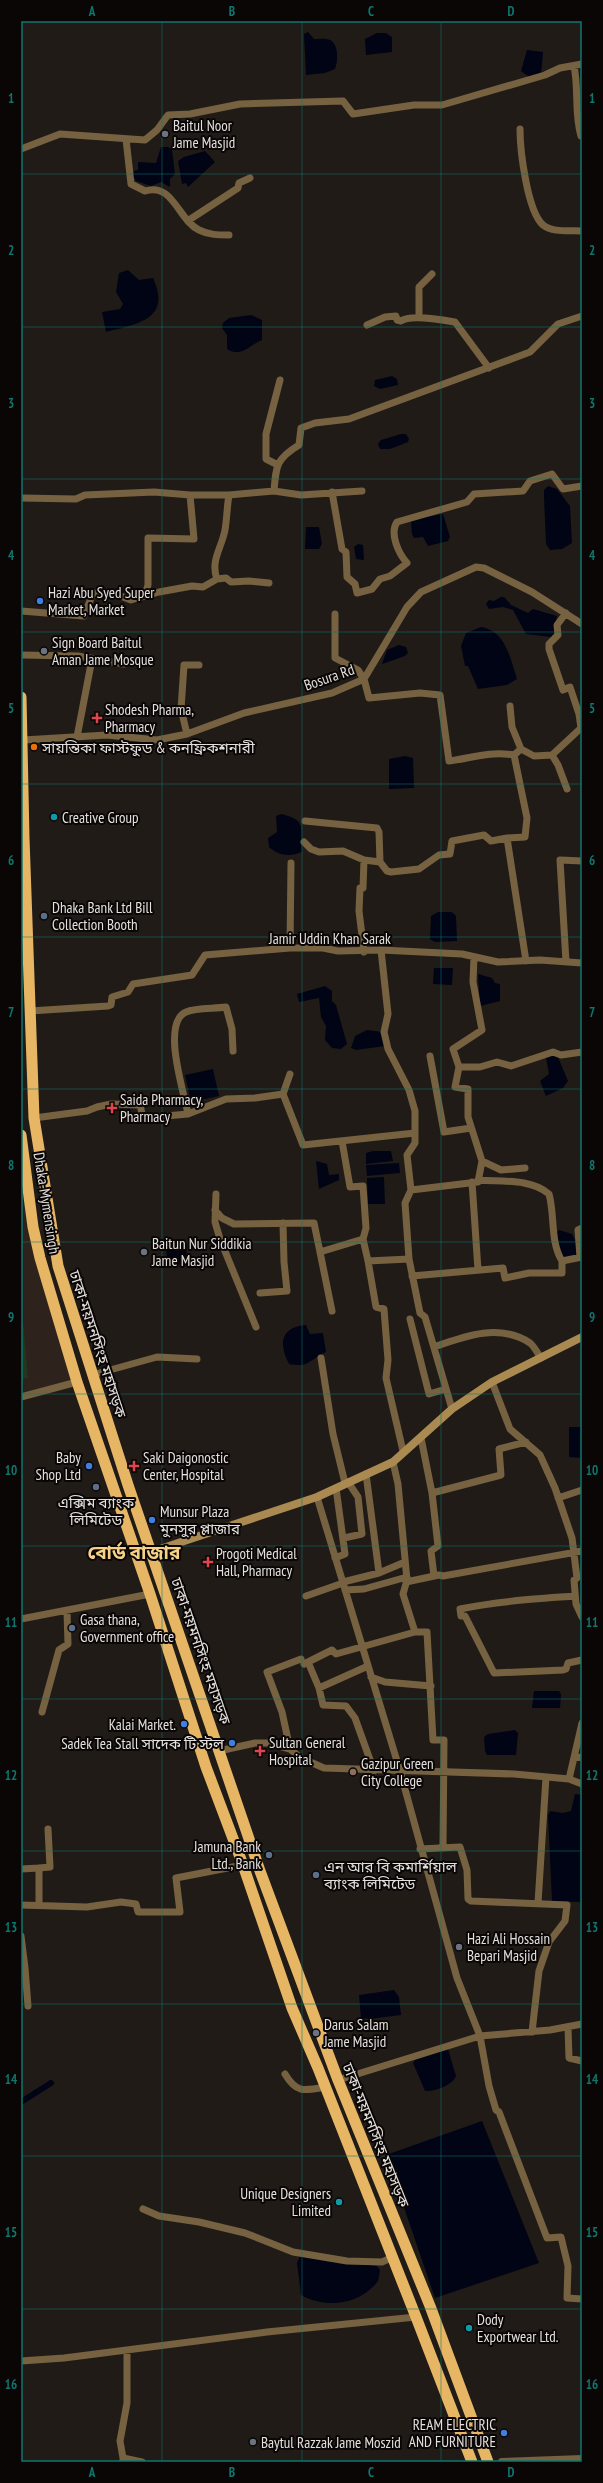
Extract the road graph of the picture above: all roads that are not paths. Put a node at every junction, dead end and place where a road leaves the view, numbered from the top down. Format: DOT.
graph roads {
  1 [pos="582,64"];
  2 [pos="574,66"];
  3 [pos="520,129"];
  4 [pos="581,136"];
  5 [pos="126,139"];
  6 [pos="21,149"];
  7 [pos="250,178"];
  8 [pos="189,220"];
  9 [pos="582,231"];
  10 [pos="229,235"];
  11 [pos="432,274"];
  12 [pos="582,316"];
  13 [pos="419,318"];
  14 [pos="367,325"];
  15 [pos="489,368"];
  16 [pos="280,380"];
  17 [pos="276,464"];
  18 [pos="582,486"];
  19 [pos="362,491"];
  20 [pos="274,492"];
  21 [pos="332,492"];
  22 [pos="190,495"];
  23 [pos="229,495"];
  24 [pos="21,498"];
  25 [pos="217,579"];
  26 [pos="269,583"];
  27 [pos="145,595"];
  28 [pos="21,611"];
  29 [pos="566,613"];
  30 [pos="335,614"];
  31 [pos="582,624"];
  32 [pos="21,655"];
  33 [pos="92,659"];
  34 [pos="124,664"];
  35 [pos="199,664"];
  36 [pos="364,679"];
  37 [pos="21,697"];
  38 [pos="510,706"];
  39 [pos="186,734"];
  40 [pos="77,737"];
  41 [pos="23,740"];
  42 [pos="522,749"];
  43 [pos="514,755"];
  44 [pos="552,755"];
  45 [pos="566,788"];
  46 [pos="305,821"];
  47 [pos="507,838"];
  48 [pos="304,842"];
  49 [pos="364,860"];
  50 [pos="582,861"];
  51 [pos="380,862"];
  52 [pos="291,863"];
  53 [pos="290,948"];
  54 [pos="381,950"];
  55 [pos="364,952"];
  56 [pos="474,957"];
  57 [pos="526,961"];
  58 [pos="566,962"];
  59 [pos="582,963"];
  60 [pos="30,1011"];
  61 [pos="233,1051"];
  62 [pos="582,1052"];
  63 [pos="430,1056"];
  64 [pos="459,1067"];
  65 [pos="290,1074"];
  66 [pos="283,1094"];
  67 [pos="188,1114"];
  68 [pos="34,1118"];
  69 [pos="471,1128"];
  70 [pos="415,1133"];
  71 [pos="21,1136"];
  72 [pos="342,1141"];
  73 [pos="482,1161"];
  74 [pos="525,1168"];
  75 [pos="475,1181"];
  76 [pos="411,1190"];
  77 [pos="216,1194"];
  78 [pos="215,1210"];
  79 [pos="283,1223"];
  80 [pos="582,1228"];
  81 [pos="363,1239"];
  82 [pos="320,1252"];
  83 [pos="581,1257"];
  84 [pos="408,1259"];
  85 [pos="368,1261"];
  86 [pos="562,1261"];
  87 [pos="478,1270"];
  88 [pos="412,1276"];
  89 [pos="260,1293"];
  90 [pos="332,1311"];
  91 [pos="410,1319"];
  92 [pos="256,1327"];
  93 [pos="582,1337"];
  94 [pos="434,1347"];
  95 [pos="321,1358"];
  96 [pos="541,1358"];
  97 [pos="197,1359"];
  98 [pos="92,1375"];
  99 [pos="77,1382"];
  100 [pos="492,1382"];
  101 [pos="446,1389"];
  102 [pos="21,1398"];
  103 [pos="452,1409"];
  104 [pos="421,1438"];
  105 [pos="526,1442"];
  106 [pos="403,1451"];
  107 [pos="393,1462"];
  108 [pos="366,1474"];
  109 [pos="347,1483"];
  110 [pos="336,1488"];
  111 [pos="582,1490"];
  112 [pos="432,1493"];
  113 [pos="317,1497"];
  114 [pos="558,1498"];
  115 [pos="344,1538"];
  116 [pos="578,1551"];
  117 [pos="151,1552"];
  118 [pos="335,1558"];
  119 [pos="405,1562"];
  120 [pos="379,1573"];
  121 [pos="434,1576"];
  122 [pos="406,1580"];
  123 [pos="344,1585"];
  124 [pos="150,1594"];
  125 [pos="306,1596"];
  126 [pos="575,1596"];
  127 [pos="67,1611"];
  128 [pos="21,1613"];
  129 [pos="582,1617"];
  130 [pos="21,1619"];
  131 [pos="415,1632"];
  132 [pos="362,1646"];
  133 [pos="582,1660"];
  134 [pos="304,1661"];
  135 [pos="368,1666"];
  136 [pos="371,1677"];
  137 [pos="431,1686"];
  138 [pos="319,1688"];
  139 [pos="42,1712"];
  140 [pos="582,1723"];
  141 [pos="290,1749"];
  142 [pos="220,1751"];
  143 [pos="582,1757"];
  144 [pos="574,1758"];
  145 [pos="374,1771"];
  146 [pos="400,1771"];
  147 [pos="444,1772"];
  148 [pos="546,1777"];
  149 [pos="568,1779"];
  150 [pos="582,1784"];
  151 [pos="48,1829"];
  152 [pos="443,1848"];
  153 [pos="420,1849"];
  154 [pos="243,1865"];
  155 [pos="39,1868"];
  156 [pos="21,1869"];
  157 [pos="538,1903"];
  158 [pos="22,1904"];
  159 [pos="39,1904"];
  160 [pos="21,1936"];
  161 [pos="23,1968"];
  162 [pos="28,2006"];
  163 [pos="582,2024"];
  164 [pos="568,2027"];
  165 [pos="532,2032"];
  166 [pos="480,2036"];
  167 [pos="582,2061"];
  168 [pos="285,2074"];
  169 [pos="338,2080"];
  170 [pos="325,2087"];
  171 [pos="143,2209"];
  172 [pos="393,2257"];
  173 [pos="582,2300"];
  174 [pos="416,2317"];
  175 [pos="128,2350"];
  176 [pos="21,2361"];
  177 [pos="582,2459"];
  178 [pos="123,2460"];
  179 [pos="142,2462"];
  180 [pos="472,2462"];
  181 [pos="488,2462"];
  182 [pos="502,2462"];
  1 -- 2 [label="street"];
  2 -- 4 [label="street"];
  2 -- 5 [label="street"];
  3 -- 9 [label="street"];
  5 -- 6 [label="street"];
  5 -- 8 [label="street"];
  7 -- 8 [label="street"];
  8 -- 10 [label="street"];
  11 -- 13 [label="street"];
  12 -- 15 [label="street"];
  13 -- 14 [label="street"];
  13 -- 15 [label="street"];
  15 -- 17 [label="street"];
  16 -- 17 [label="street"];
  17 -- 20 [label="street"];
  18 -- 21 [label="street"];
  19 -- 21 [label="street"];
  20 -- 21 [label="street"];
  20 -- 23 [label="street"];
  22 -- 23 [label="street"];
  22 -- 24 [label="street"];
  22 -- 27 [label="street"];
  23 -- 25 [label="street"];
  25 -- 26 [label="street"];
  25 -- 27 [label="street"];
  27 -- 28 [label="street"];
  29 -- 31 [label="street, Bosura Rd"];
  29 -- 36 [label="street, Bosura Rd"];
  29 -- 44 [label="street"];
  30 -- 36 [label="street"];
  32 -- 33 [label="street"];
  33 -- 34 [label="street"];
  33 -- 40 [label="street"];
  35 -- 39 [label="street"];
  36 -- 39 [label="street, Bosura Rd"];
  36 -- 43 [label="street"];
  37 -- 41 [label="highway, ঢাকা-ময়মনসিংহ মহাসড়ক"];
  38 -- 42 [label="street"];
  39 -- 40 [label="street, Bosura Rd"];
  40 -- 41 [label="street, Bosura Rd"];
  41 -- 60 [label="highway, ঢাকা-ময়মনসিংহ মহাসড়ক"];
  42 -- 43 [label="street"];
  42 -- 44 [label="street"];
  43 -- 47 [label="street"];
  44 -- 45 [label="street"];
  46 -- 51 [label="street"];
  47 -- 51 [label="street"];
  47 -- 57 [label="street"];
  48 -- 49 [label="street"];
  49 -- 51 [label="street"];
  49 -- 55 [label="street"];
  50 -- 58 [label="street"];
  52 -- 53 [label="street"];
  53 -- 55 [label="street, Jamir Uddin Khan Sarak"];
  53 -- 60 [label="street, Jamir Uddin Khan Sarak"];
  54 -- 55 [label="street, Jamir Uddin Khan Sarak"];
  54 -- 56 [label="street, Jamir Uddin Khan Sarak"];
  54 -- 70 [label="street"];
  56 -- 57 [label="street, Jamir Uddin Khan Sarak"];
  56 -- 64 [label="street"];
  57 -- 58 [label="street, Jamir Uddin Khan Sarak"];
  58 -- 59 [label="street, Jamir Uddin Khan Sarak"];
  60 -- 68 [label="highway, ঢাকা-ময়মনসিংহ মহাসড়ক"];
  61 -- 67 [label="street"];
  62 -- 64 [label="street"];
  63 -- 69 [label="street"];
  64 -- 69 [label="street"];
  65 -- 66 [label="street"];
  66 -- 67 [label="street"];
  66 -- 72 [label="street"];
  67 -- 68 [label="street"];
  68 -- 98 [label="highway, ঢাকা-ময়মনসিংহ মহাসড়ক"];
  69 -- 73 [label="street"];
  70 -- 72 [label="street"];
  70 -- 76 [label="street"];
  71 -- 99 [label="highway, Dhaka-Mymensingh"];
  72 -- 81 [label="street"];
  73 -- 74 [label="street"];
  73 -- 75 [label="street"];
  75 -- 76 [label="street"];
  75 -- 86 [label="street"];
  75 -- 87 [label="street"];
  76 -- 84 [label="street"];
  77 -- 78 [label="street"];
  78 -- 79 [label="street"];
  78 -- 92 [label="street"];
  79 -- 82 [label="street"];
  79 -- 89 [label="street"];
  80 -- 83 [label="street"];
  81 -- 82 [label="street"];
  81 -- 85 [label="street"];
  82 -- 90 [label="street"];
  83 -- 86 [label="street"];
  84 -- 85 [label="street"];
  84 -- 88 [label="street"];
  85 -- 106 [label="street"];
  86 -- 87 [label="street"];
  87 -- 88 [label="street"];
  88 -- 94 [label="street"];
  91 -- 101 [label="street"];
  93 -- 96 [label="main road"];
  94 -- 96 [label="street"];
  94 -- 101 [label="street"];
  95 -- 109 [label="street"];
  96 -- 100 [label="main road"];
  97 -- 98 [label="street"];
  98 -- 117 [label="highway, ঢাকা-ময়মনসিংহ মহাসড়ক"];
  99 -- 102 [label="street"];
  99 -- 124 [label="highway, Dhaka-Mymensingh"];
  100 -- 103 [label="main road"];
  100 -- 105 [label="street"];
  101 -- 103 [label="street"];
  103 -- 104 [label="main road"];
  104 -- 106 [label="main road"];
  104 -- 112 [label="street"];
  105 -- 112 [label="street"];
  105 -- 114 [label="street"];
  106 -- 107 [label="main road"];
  107 -- 108 [label="main road"];
  107 -- 119 [label="street"];
  108 -- 109 [label="main road"];
  108 -- 120 [label="street"];
  109 -- 110 [label="main road"];
  109 -- 115 [label="street"];
  110 -- 113 [label="main road"];
  110 -- 115 [label="street"];
  111 -- 114 [label="street"];
  112 -- 121 [label="street"];
  113 -- 117 [label="main road"];
  113 -- 118 [label="street"];
  114 -- 116 [label="street"];
  115 -- 118 [label="street"];
  116 -- 121 [label="street"];
  116 -- 126 [label="street"];
  117 -- 142 [label="highway, ঢাকা-ময়মনসিংহ মহাসড়ক"];
  118 -- 123 [label="street"];
  119 -- 120 [label="street"];
  119 -- 122 [label="street"];
  120 -- 123 [label="street"];
  121 -- 122 [label="street"];
  122 -- 123 [label="street"];
  122 -- 131 [label="street"];
  123 -- 125 [label="street"];
  123 -- 132 [label="street"];
  124 -- 127 [label="street"];
  124 -- 154 [label="highway, ঢাকা-ময়মনসিংহ মহাসড়ক"];
  126 -- 129 [label="street"];
  126 -- 133 [label="street"];
  127 -- 130 [label="street"];
  127 -- 139 [label="street"];
  128 -- 130 [label="street"];
  131 -- 132 [label="street"];
  131 -- 137 [label="street"];
  132 -- 134 [label="street"];
  132 -- 135 [label="street"];
  134 -- 138 [label="street"];
  134 -- 141 [label="street"];
  135 -- 136 [label="street"];
  135 -- 138 [label="street"];
  136 -- 137 [label="street"];
  136 -- 146 [label="street"];
  137 -- 147 [label="street"];
  138 -- 145 [label="street"];
  140 -- 144 [label="street"];
  141 -- 142 [label="street"];
  141 -- 145 [label="street"];
  142 -- 169 [label="highway, ঢাকা-ময়মনসিংহ মহাসড়ক"];
  143 -- 144 [label="street"];
  144 -- 149 [label="street"];
  145 -- 146 [label="street"];
  146 -- 147 [label="street"];
  146 -- 153 [label="street"];
  147 -- 148 [label="street"];
  147 -- 152 [label="street"];
  148 -- 149 [label="street"];
  148 -- 157 [label="street"];
  149 -- 150 [label="street"];
  151 -- 155 [label="street"];
  152 -- 153 [label="street"];
  152 -- 157 [label="street"];
  153 -- 166 [label="street"];
  154 -- 159 [label="street"];
  154 -- 170 [label="highway, ঢাকা-ময়মনসিংহ মহাসড়ক"];
  155 -- 156 [label="street"];
  155 -- 159 [label="street"];
  157 -- 165 [label="street"];
  158 -- 159 [label="street"];
  160 -- 161 [label="street"];
  161 -- 162 [label="street"];
  163 -- 164 [label="street"];
  164 -- 165 [label="street"];
  164 -- 167 [label="street"];
  165 -- 166 [label="street"];
  166 -- 169 [label="street"];
  166 -- 173 [label="street"];
  168 -- 170 [label="street"];
  169 -- 181 [label="highway, ঢাকা-ময়মনসিংহ মহাসড়ক"];
  170 -- 172 [label="highway, ঢাকা-ময়মনসিংহ মহাসড়ক"];
  171 -- 172 [label="street"];
  172 -- 174 [label="highway, ঢাকা-ময়মনসিংহ মহাসড়ক"];
  174 -- 175 [label="street"];
  174 -- 180 [label="highway, ঢাকা-ময়মনসিংহ মহাসড়ক"];
  175 -- 176 [label="street"];
  175 -- 178 [label="street"];
  177 -- 182 [label="street"];
  178 -- 179 [label="street"];
}
